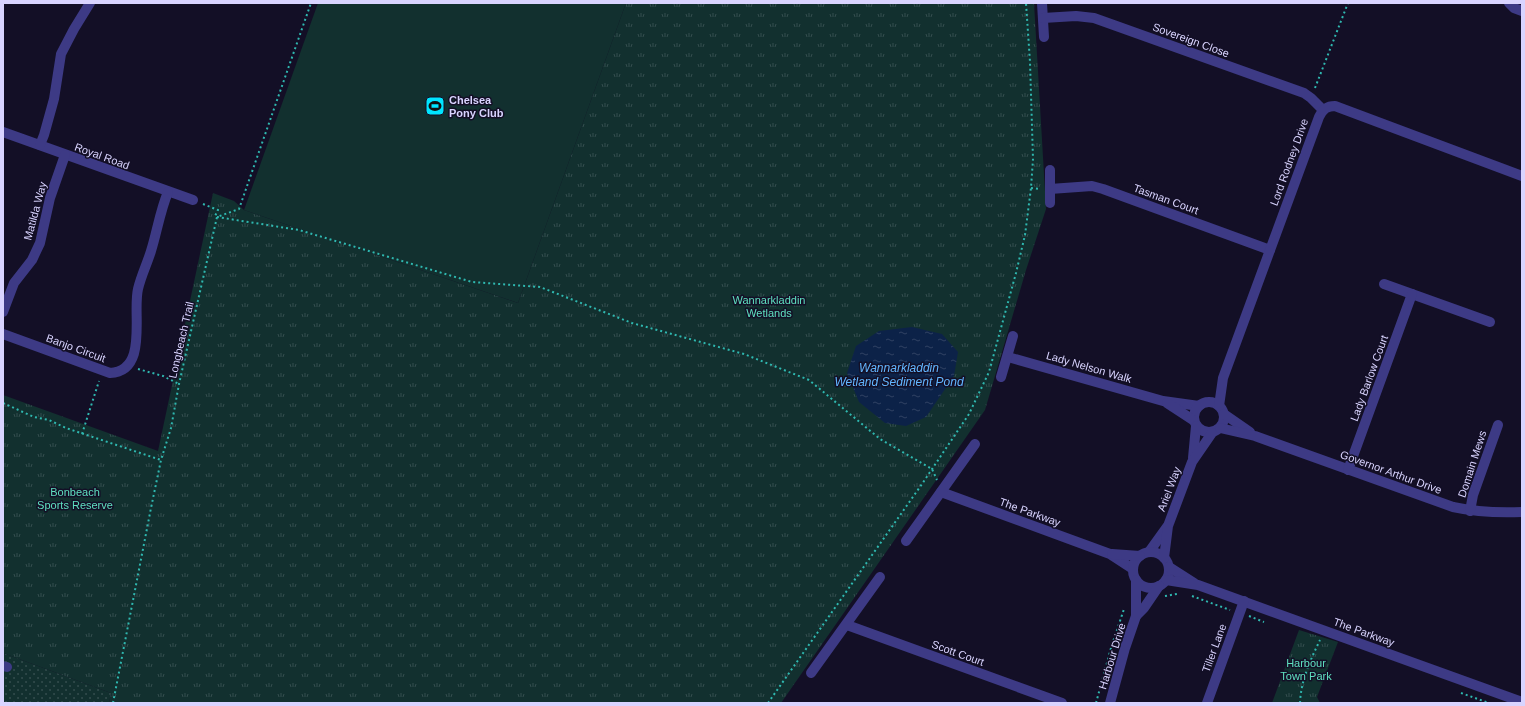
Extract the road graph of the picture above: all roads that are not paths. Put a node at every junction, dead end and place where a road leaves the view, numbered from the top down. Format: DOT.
graph roads {
  1 [pos="90,3"];
  2 [pos="1042,3"];
  3 [pos="1509,3"];
  4 [pos="1522,11"];
  5 [pos="1043,18"];
  6 [pos="1044,38"];
  7 [pos="1323,110"];
  8 [pos="3,132"];
  9 [pos="40,145"];
  10 [pos="65,156"];
  11 [pos="1050,170"];
  12 [pos="1522,176"];
  13 [pos="1050,189"];
  14 [pos="168,192"];
  15 [pos="193,200"];
  16 [pos="1050,203"];
  17 [pos="1270,250"];
  18 [pos="1384,284"];
  19 [pos="1412,294"];
  20 [pos="3,312"];
  21 [pos="1490,322"];
  22 [pos="3,334"];
  23 [pos="1013,336"];
  24 [pos="1008,356"];
  25 [pos="1001,377"];
  26 [pos="1223,378"];
  27 [pos="1164,401"];
  28 [pos="1203,404"];
  29 [pos="1221,410"];
  30 [pos="1195,423"];
  31 [pos="1498,425"];
  32 [pos="1216,430"];
  33 [pos="1255,436"];
  34 [pos="975,444"];
  35 [pos="1192,462"];
  36 [pos="1348,470"];
  37 [pos="941,492"];
  38 [pos="1470,511"];
  39 [pos="1522,512"];
  40 [pos="1168,526"];
  41 [pos="906,541"];
  42 [pos="1110,554"];
  43 [pos="1144,554"];
  44 [pos="1166,562"];
  45 [pos="1133,569"];
  46 [pos="880,577"];
  47 [pos="1136,580"];
  48 [pos="1162,583"];
  49 [pos="1198,585"];
  50 [pos="1244,601"];
  51 [pos="1136,616"];
  52 [pos="847,625"];
  53 [pos="812,673"];
  54 [pos="1522,702"];
  55 [pos="1062,703"];
  56 [pos="1110,703"];
  57 [pos="1207,703"];
  1 -- 9 [label="street"];
  2 -- 5 [label="street"];
  3 -- 4 [label="street"];
  5 -- 6 [label="street"];
  5 -- 7 [label="street, Sovereign Close"];
  7 -- 12 [label="street"];
  7 -- 17 [label="street, Lord Rodney Drive"];
  8 -- 9 [label="street, Royal Road"];
  9 -- 10 [label="street, Royal Road"];
  10 -- 14 [label="street, Royal Road"];
  10 -- 20 [label="street, Matilda Way"];
  11 -- 13 [label="street"];
  13 -- 16 [label="street"];
  13 -- 17 [label="street, Tasman Court"];
  14 -- 15 [label="street, Royal Road"];
  14 -- 22 [label="street, Banjo Circuit"];
  17 -- 26 [label="street, Lord Rodney Drive"];
  18 -- 19 [label="street"];
  19 -- 21 [label="street"];
  19 -- 36 [label="street, Lady Barlow Court"];
  23 -- 24 [label="street"];
  24 -- 25 [label="street"];
  24 -- 27 [label="street, Lady Nelson Walk"];
  26 -- 28 [label="street, Lord Rodney Drive"];
  26 -- 29 [label="street, Lord Rodney Drive"];
  27 -- 28 [label="street, Lady Nelson Walk"];
  27 -- 30 [label="street, Lady Nelson Walk"];
  28 -- 29 [label="street"];
  28 -- 30 [label="street"];
  29 -- 32 [label="street"];
  29 -- 33 [label="street, Governor Arthur Drive"];
  30 -- 32 [label="street"];
  30 -- 35 [label="street, Ariel Way"];
  31 -- 38 [label="street, Domain Mews"];
  32 -- 33 [label="street, Governor Arthur Drive"];
  32 -- 35 [label="street, Ariel Way"];
  33 -- 36 [label="street, Governor Arthur Drive"];
  34 -- 37 [label="street"];
  35 -- 40 [label="street, Ariel Way"];
  36 -- 38 [label="street, Governor Arthur Drive"];
  37 -- 41 [label="street"];
  37 -- 42 [label="street, The Parkway"];
  38 -- 39 [label="street, Governor Arthur Drive"];
  40 -- 43 [label="street, Ariel Way"];
  40 -- 44 [label="street, Ariel Way"];
  42 -- 43 [label="street, The Parkway"];
  42 -- 45 [label="street, The Parkway"];
  43 -- 44 [label="street, The Parkway"];
  43 -- 45 [label="street"];
  44 -- 48 [label="street"];
  44 -- 49 [label="street, The Parkway"];
  45 -- 47 [label="street"];
  46 -- 52 [label="street"];
  47 -- 48 [label="street, The Parkway"];
  47 -- 51 [label="street, Harbour Drive"];
  48 -- 49 [label="street, The Parkway"];
  48 -- 51 [label="street, Harbour Drive"];
  49 -- 50 [label="street, The Parkway"];
  50 -- 54 [label="street, The Parkway"];
  50 -- 57 [label="street, Tiller Lane"];
  51 -- 56 [label="street, Harbour Drive"];
  52 -- 53 [label="street"];
  52 -- 55 [label="street, Scott Court"];
}
